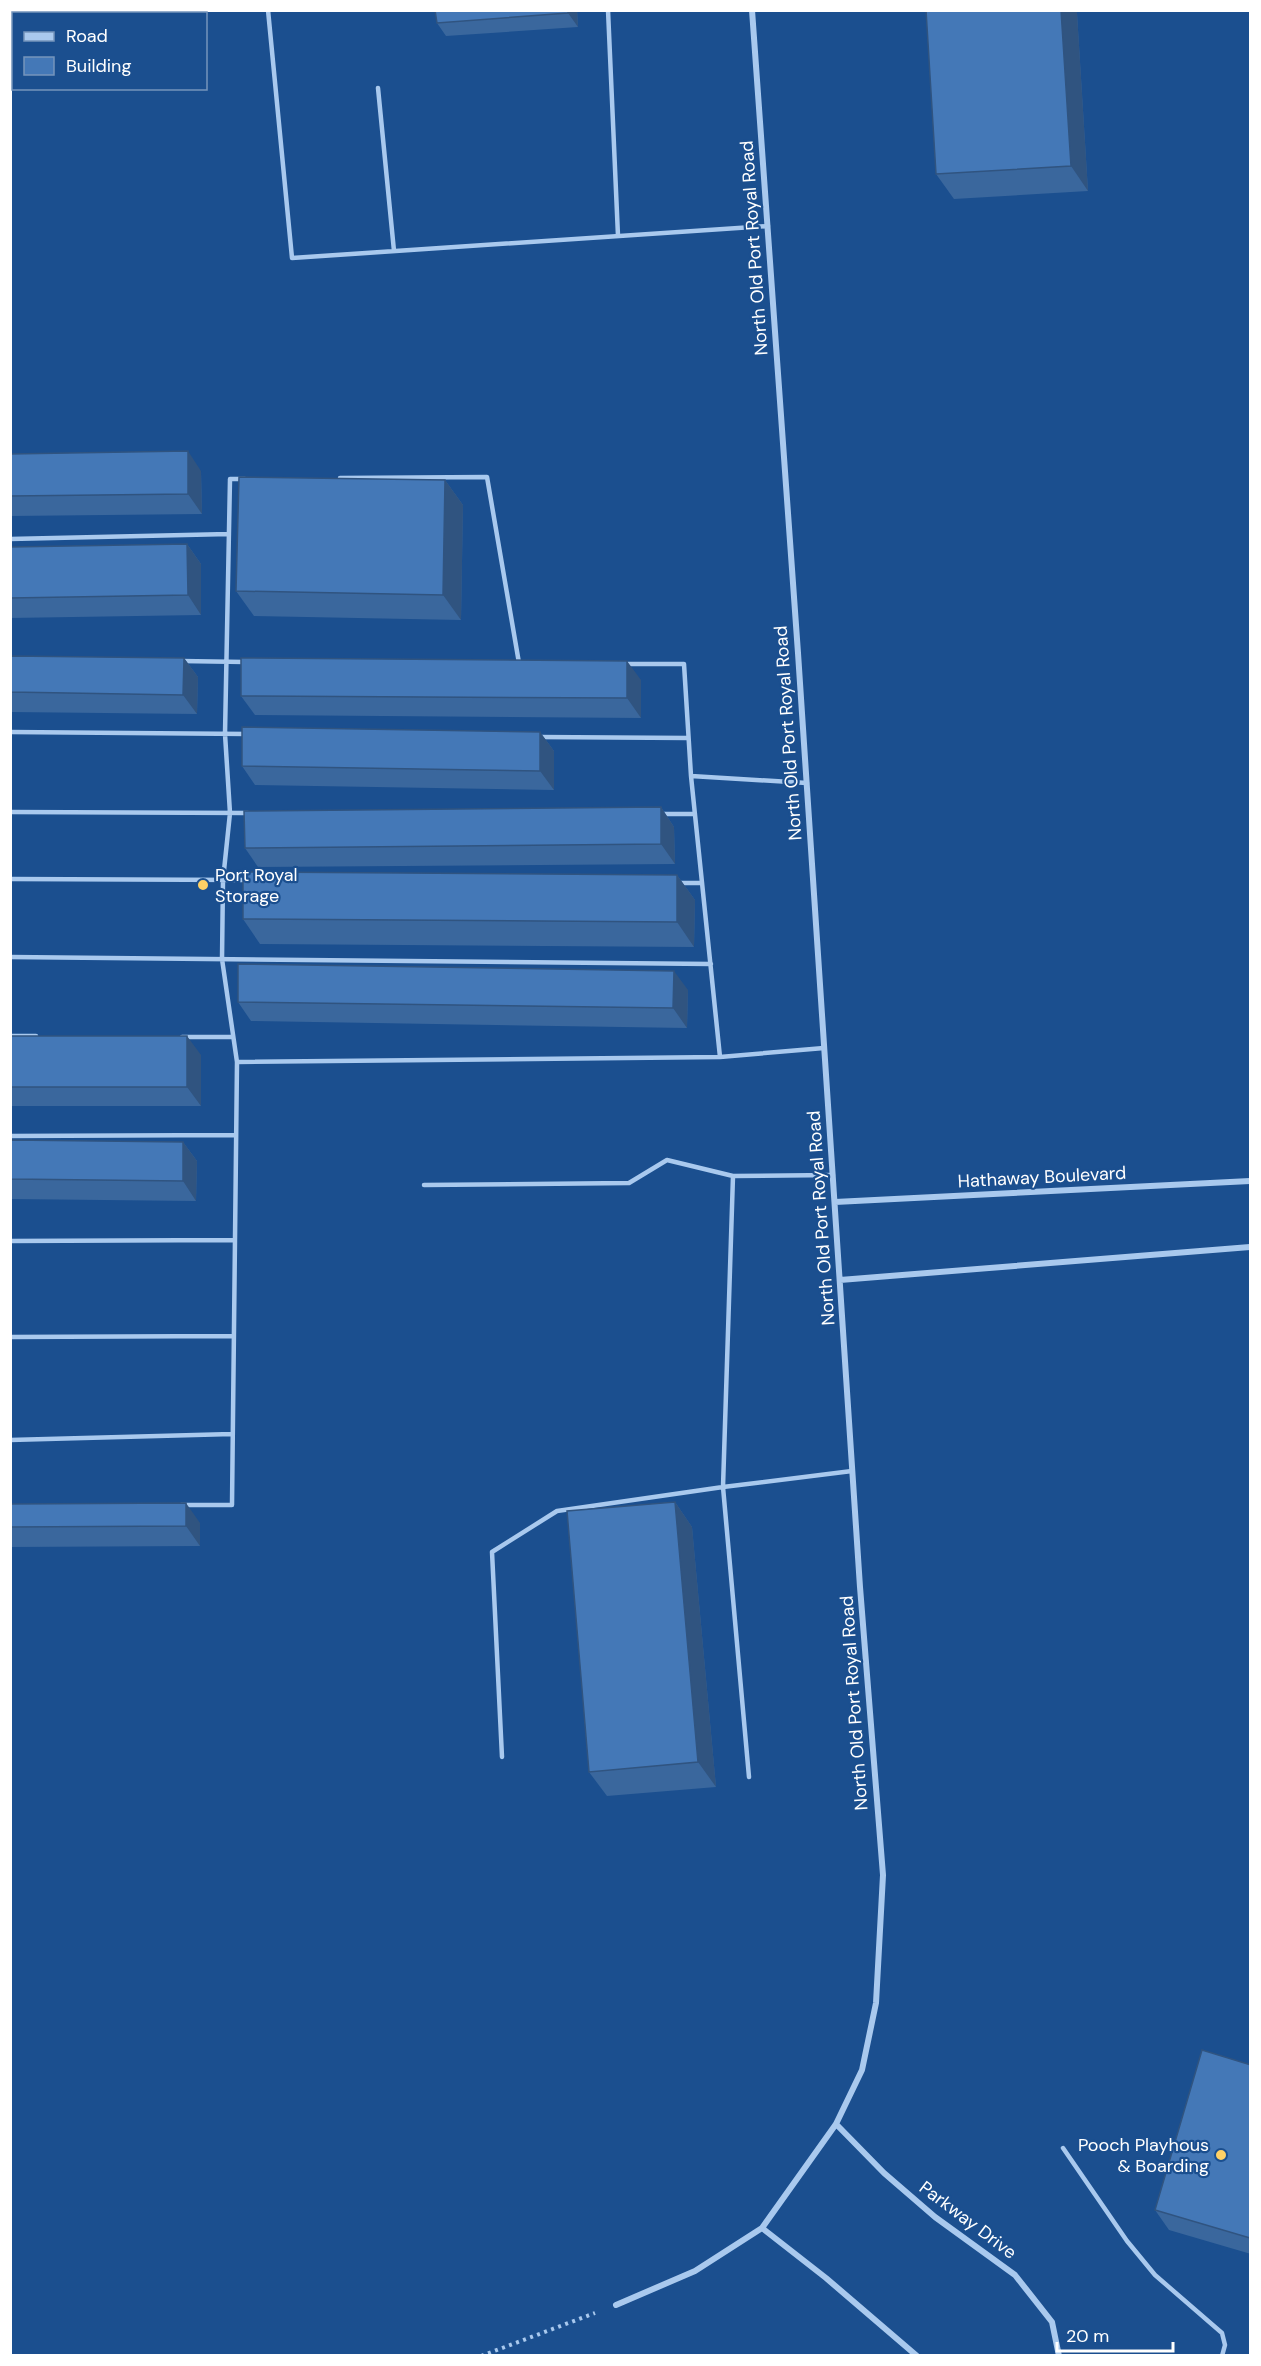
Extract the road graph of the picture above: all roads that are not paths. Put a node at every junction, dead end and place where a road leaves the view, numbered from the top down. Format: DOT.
graph roads {
  1 [pos="268,10"];
  2 [pos="608,10"];
  3 [pos="752,10"];
  4 [pos="378,88"];
  5 [pos="768,226"];
  6 [pos="618,236"];
  7 [pos="394,251"];
  8 [pos="335,478"];
  9 [pos="253,479"];
  10 [pos="229,534"];
  11 [pos="10,539"];
  12 [pos="171,661"];
  13 [pos="228,662"];
  14 [pos="251,662"];
  15 [pos="507,663"];
  16 [pos="519,663"];
  17 [pos="531,663"];
  18 [pos="613,664"];
  19 [pos="10,732"];
  20 [pos="225,734"];
  21 [pos="261,735"];
  22 [pos="534,736"];
  23 [pos="688,738"];
  24 [pos="691,776"];
  25 [pos="807,783"];
  26 [pos="10,812"];
  27 [pos="230,813"];
  28 [pos="254,813"];
  29 [pos="659,814"];
  30 [pos="695,814"];
  31 [pos="10,879"];
  32 [pos="223,880"];
  33 [pos="259,880"];
  34 [pos="666,883"];
  35 [pos="702,884"];
  36 [pos="10,957"];
  37 [pos="222,959"];
  38 [pos="711,964"];
  39 [pos="10,1036"];
  40 [pos="46,1036"];
  41 [pos="175,1037"];
  42 [pos="233,1037"];
  43 [pos="824,1048"];
  44 [pos="720,1057"];
  45 [pos="237,1062"];
  46 [pos="236,1135"];
  47 [pos="10,1136"];
  48 [pos="833,1175"];
  49 [pos="733,1176"];
  50 [pos="1251,1181"];
  51 [pos="424,1185"];
  52 [pos="835,1202"];
  53 [pos="235,1240"];
  54 [pos="10,1241"];
  55 [pos="1251,1247"];
  56 [pos="840,1280"];
  57 [pos="234,1336"];
  58 [pos="10,1337"];
  59 [pos="232,1434"];
  60 [pos="10,1440"];
  61 [pos="852,1472"];
  62 [pos="723,1487"];
  63 [pos="174,1505"];
  64 [pos="502,1757"];
  65 [pos="749,1777"];
  66 [pos="836,2124"];
  67 [pos="1063,2148"];
  68 [pos="762,2228"];
  69 [pos="616,2305"];
  70 [pos="917,2355"];
  71 [pos="1059,2355"];
  72 [pos="1221,2355"];
  1 -- 7 [label="lane"];
  2 -- 6 [label="lane"];
  3 -- 5 [label="street, North Old Port Royal Road"];
  4 -- 7 [label="lane"];
  5 -- 6 [label="lane"];
  5 -- 25 [label="street, North Old Port Royal Road"];
  6 -- 7 [label="lane"];
  8 -- 16 [label="lane"];
  9 -- 10 [label="lane"];
  10 -- 11 [label="lane"];
  10 -- 13 [label="lane"];
  12 -- 13 [label="lane"];
  13 -- 14 [label="lane"];
  13 -- 20 [label="lane"];
  15 -- 16 [label="lane"];
  16 -- 17 [label="lane"];
  18 -- 23 [label="lane"];
  19 -- 20 [label="lane"];
  20 -- 21 [label="lane"];
  20 -- 27 [label="lane"];
  22 -- 23 [label="lane"];
  23 -- 24 [label="lane"];
  24 -- 25 [label="lane"];
  24 -- 30 [label="lane"];
  25 -- 43 [label="street, North Old Port Royal Road"];
  26 -- 27 [label="lane"];
  27 -- 28 [label="lane"];
  27 -- 32 [label="lane"];
  29 -- 30 [label="lane"];
  30 -- 35 [label="lane"];
  31 -- 32 [label="lane"];
  32 -- 33 [label="lane"];
  32 -- 37 [label="lane"];
  34 -- 35 [label="lane"];
  35 -- 38 [label="lane"];
  36 -- 37 [label="lane"];
  37 -- 38 [label="lane"];
  37 -- 42 [label="lane"];
  38 -- 44 [label="lane"];
  39 -- 40 [label="lane"];
  41 -- 42 [label="lane"];
  42 -- 45 [label="lane"];
  43 -- 44 [label="lane"];
  43 -- 48 [label="street, North Old Port Royal Road"];
  44 -- 45 [label="lane"];
  45 -- 46 [label="lane"];
  46 -- 47 [label="lane"];
  46 -- 53 [label="lane"];
  48 -- 49 [label="lane"];
  48 -- 52 [label="street, North Old Port Royal Road"];
  49 -- 51 [label="lane"];
  49 -- 62 [label="lane"];
  50 -- 52 [label="street, Hathaway Boulevard"];
  52 -- 56 [label="street, North Old Port Royal Road"];
  53 -- 54 [label="lane"];
  53 -- 57 [label="lane"];
  55 -- 56 [label="street"];
  56 -- 61 [label="street, North Old Port Royal Road"];
  57 -- 58 [label="lane"];
  57 -- 59 [label="lane"];
  59 -- 60 [label="lane"];
  59 -- 63 [label="lane"];
  61 -- 62 [label="lane"];
  61 -- 66 [label="street, North Old Port Royal Road"];
  62 -- 64 [label="lane"];
  62 -- 65 [label="lane"];
  66 -- 68 [label="street, North Old Port Royal Road"];
  66 -- 71 [label="street, Parkway Drive"];
  67 -- 72 [label="lane"];
  68 -- 69 [label="street, North Old Port Royal Road"];
  68 -- 70 [label="street"];
}
